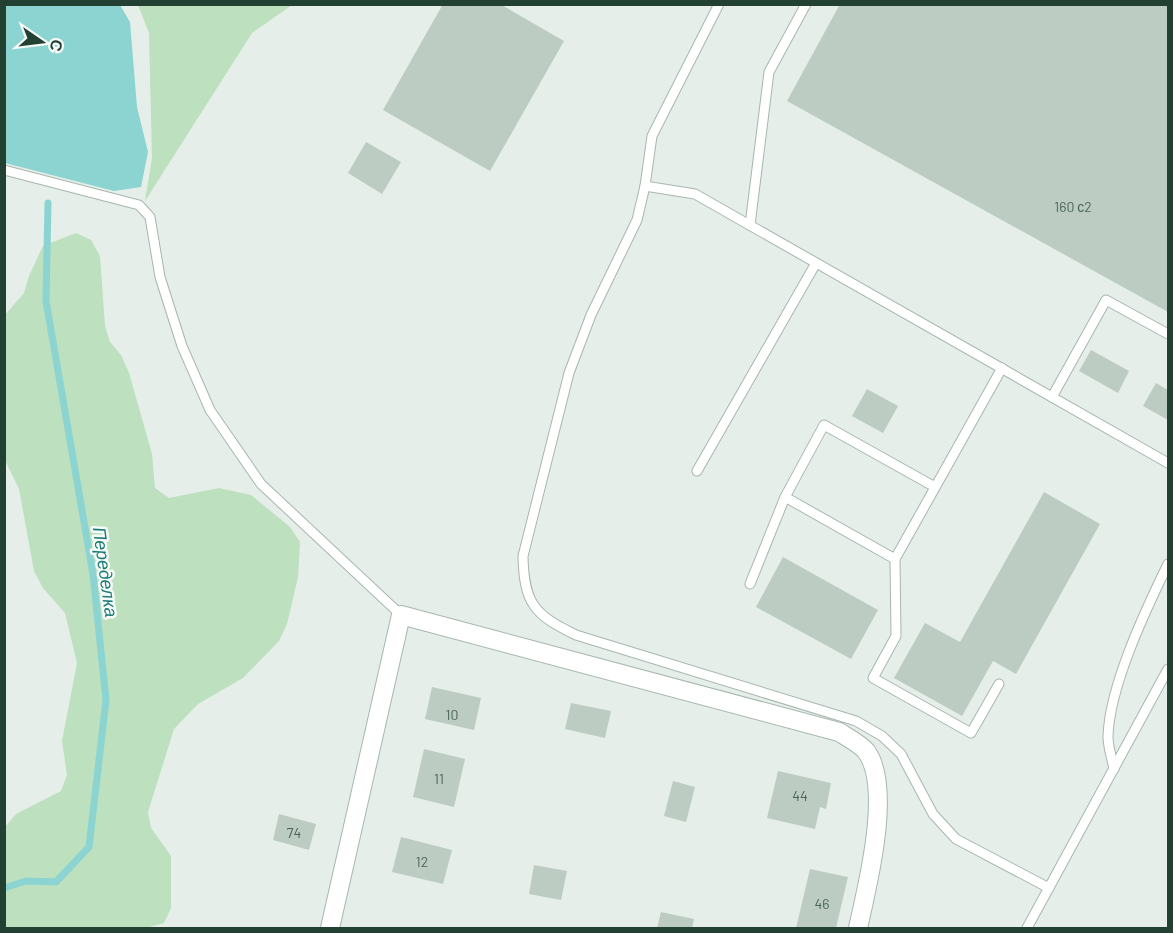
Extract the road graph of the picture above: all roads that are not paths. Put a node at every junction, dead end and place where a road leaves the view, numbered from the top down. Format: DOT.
graph roads {
  1 [pos="719,4"];
  2 [pos="806,4"];
  3 [pos="4,170"];
  4 [pos="645,186"];
  5 [pos="750,225"];
  6 [pos="816,263"];
  7 [pos="1168,334"];
  8 [pos="1002,368"];
  9 [pos="1052,397"];
  10 [pos="1168,463"];
  11 [pos="698,471"];
  12 [pos="935,487"];
  13 [pos="785,497"];
  14 [pos="895,559"];
  15 [pos="1168,564"];
  16 [pos="750,584"];
  17 [pos="401,615"];
  18 [pos="1168,669"];
  19 [pos="999,684"];
  20 [pos="1114,769"];
  21 [pos="1049,888"];
  22 [pos="330,928"];
  23 [pos="858,928"];
  24 [pos="1027,928"];
  1 -- 4 [label="lane"];
  2 -- 5 [label="lane"];
  3 -- 17 [label="lane"];
  4 -- 5 [label="lane"];
  4 -- 21 [label="lane"];
  5 -- 6 [label="lane"];
  6 -- 8 [label="lane"];
  6 -- 11 [label="lane"];
  7 -- 9 [label="lane"];
  8 -- 9 [label="lane"];
  8 -- 12 [label="lane"];
  9 -- 10 [label="lane"];
  12 -- 13 [label="lane"];
  12 -- 14 [label="lane"];
  13 -- 14 [label="lane"];
  13 -- 16 [label="lane"];
  14 -- 19 [label="lane"];
  15 -- 20 [label="lane"];
  17 -- 22 [label="street"];
  17 -- 23 [label="street"];
  18 -- 20 [label="lane"];
  20 -- 21 [label="lane"];
  21 -- 24 [label="lane"];
}
